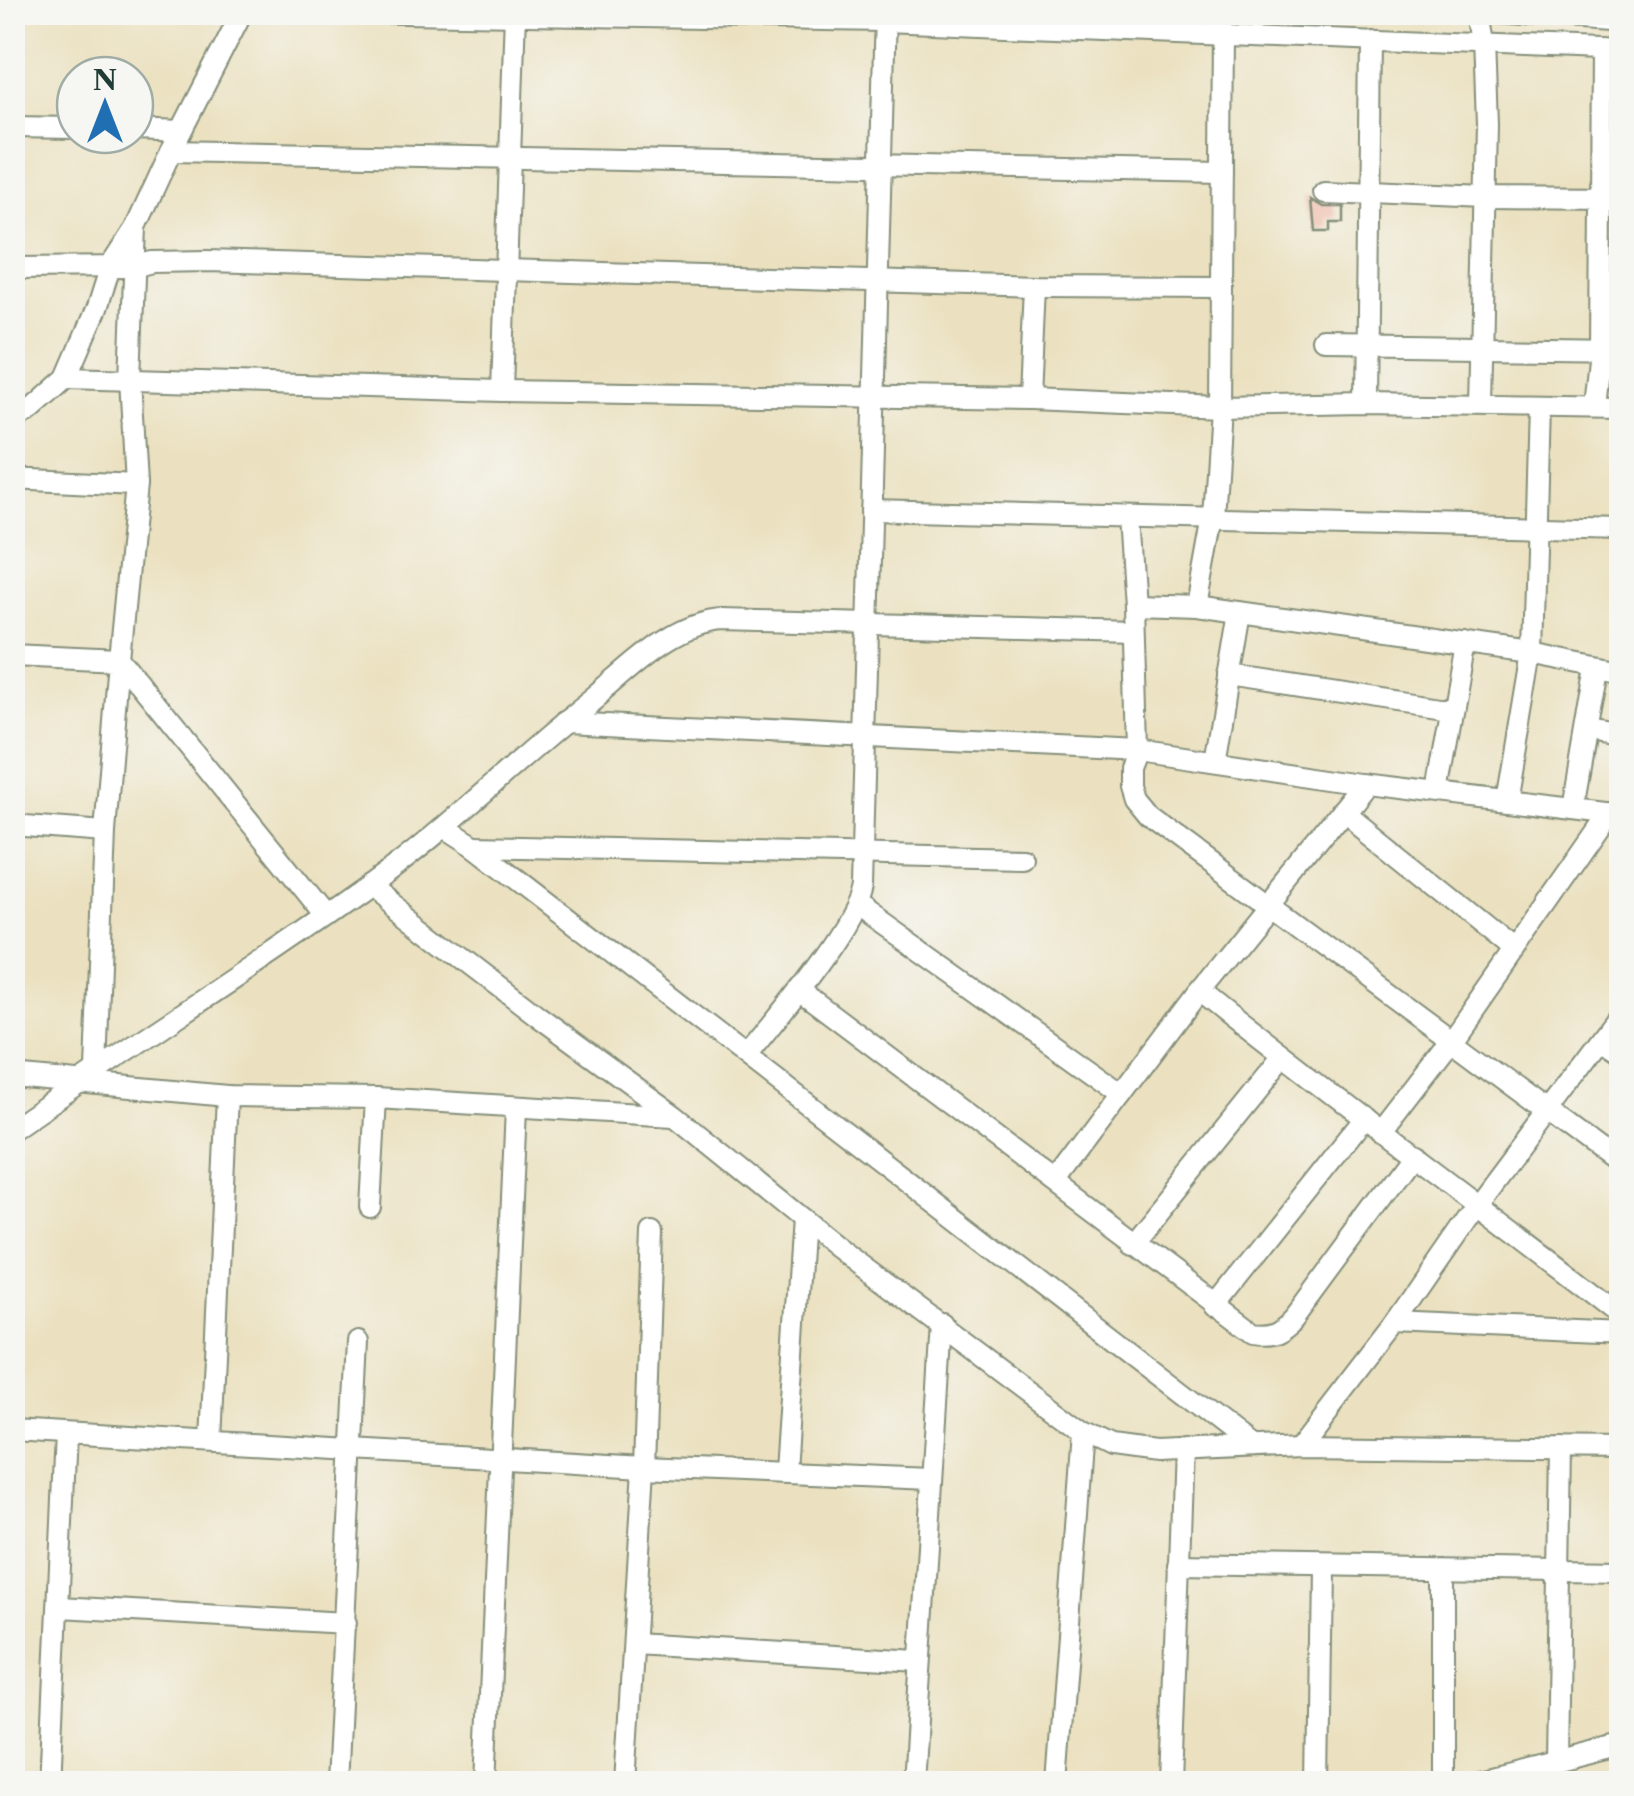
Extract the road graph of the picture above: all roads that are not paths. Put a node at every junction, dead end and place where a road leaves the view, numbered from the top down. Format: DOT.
graph roads {
  1 [pos="242,12"];
  2 [pos="348,12"];
  3 [pos="1218,12"];
  4 [pos="1480,12"];
  5 [pos="515,15"];
  6 [pos="884,17"];
  7 [pos="1622,22"];
  8 [pos="1223,35"];
  9 [pos="1370,40"];
  10 [pos="1484,44"];
  11 [pos="1612,51"];
  12 [pos="12,127"];
  13 [pos="55,128"];
  14 [pos="155,130"];
  15 [pos="181,131"];
  16 [pos="171,151"];
  17 [pos="509,157"];
  18 [pos="879,165"];
  19 [pos="1222,172"];
  20 [pos="1323,190"];
  21 [pos="1369,194"];
  22 [pos="1486,197"];
  23 [pos="1611,198"];
  24 [pos="136,226"];
  25 [pos="110,267"];
  26 [pos="133,267"];
  27 [pos="12,268"];
  28 [pos="505,273"];
  29 [pos="875,281"];
  30 [pos="1034,286"];
  31 [pos="1219,287"];
  32 [pos="1326,344"];
  33 [pos="1367,346"];
  34 [pos="1482,349"];
  35 [pos="1600,349"];
  36 [pos="1622,349"];
  37 [pos="66,378"];
  38 [pos="130,379"];
  39 [pos="502,391"];
  40 [pos="873,398"];
  41 [pos="1029,399"];
  42 [pos="1366,404"];
  43 [pos="1481,405"];
  44 [pos="1220,407"];
  45 [pos="1594,407"];
  46 [pos="1539,408"];
  47 [pos="1622,408"];
  48 [pos="12,420"];
  49 [pos="12,479"];
  50 [pos="136,485"];
  51 [pos="871,510"];
  52 [pos="1126,517"];
  53 [pos="1214,518"];
  54 [pos="1535,528"];
  55 [pos="1622,529"];
  56 [pos="1133,604"];
  57 [pos="1197,606"];
  58 [pos="1240,612"];
  59 [pos="866,625"];
  60 [pos="1133,631"];
  61 [pos="1465,643"];
  62 [pos="1532,653"];
  63 [pos="12,654"];
  64 [pos="119,660"];
  65 [pos="1597,668"];
  66 [pos="1622,671"];
  67 [pos="1229,675"];
  68 [pos="1452,710"];
  69 [pos="564,722"];
  70 [pos="1588,730"];
  71 [pos="863,735"];
  72 [pos="1622,736"];
  73 [pos="1137,750"];
  74 [pos="1215,761"];
  75 [pos="1366,784"];
  76 [pos="1440,792"];
  77 [pos="1507,801"];
  78 [pos="1572,809"];
  79 [pos="1344,812"];
  80 [pos="1616,814"];
  81 [pos="12,825"];
  82 [pos="446,828"];
  83 [pos="105,832"];
  84 [pos="474,846"];
  85 [pos="862,854"];
  86 [pos="1022,858"];
  87 [pos="369,886"];
  88 [pos="1270,903"];
  89 [pos="858,904"];
  90 [pos="326,916"];
  91 [pos="1514,950"];
  92 [pos="799,990"];
  93 [pos="1200,990"];
  94 [pos="1622,1011"];
  95 [pos="1602,1038"];
  96 [pos="1451,1042"];
  97 [pos="1622,1052"];
  98 [pos="746,1056"];
  99 [pos="1282,1059"];
  100 [pos="89,1075"];
  101 [pos="12,1076"];
  102 [pos="1122,1094"];
  103 [pos="227,1096"];
  104 [pos="376,1098"];
  105 [pos="516,1108"];
  106 [pos="1546,1110"];
  107 [pos="675,1116"];
  108 [pos="1364,1119"];
  109 [pos="12,1129"];
  110 [pos="1381,1132"];
  111 [pos="1413,1155"];
  112 [pos="1622,1168"];
  113 [pos="1056,1182"];
  114 [pos="1478,1203"];
  115 [pos="370,1208"];
  116 [pos="802,1219"];
  117 [pos="652,1233"];
  118 [pos="1133,1244"];
  119 [pos="1215,1306"];
  120 [pos="1622,1316"];
  121 [pos="1395,1323"];
  122 [pos="942,1324"];
  123 [pos="1622,1333"];
  124 [pos="358,1342"];
  125 [pos="12,1430"];
  126 [pos="1083,1432"];
  127 [pos="66,1434"];
  128 [pos="210,1441"];
  129 [pos="1302,1446"];
  130 [pos="1251,1447"];
  131 [pos="1561,1448"];
  132 [pos="355,1450"];
  133 [pos="1183,1450"];
  134 [pos="1622,1450"];
  135 [pos="500,1457"];
  136 [pos="644,1468"];
  137 [pos="785,1471"];
  138 [pos="930,1479"];
  139 [pos="1178,1564"];
  140 [pos="1322,1568"];
  141 [pos="1559,1569"];
  142 [pos="1443,1570"];
  143 [pos="1622,1571"];
  144 [pos="60,1606"];
  145 [pos="346,1622"];
  146 [pos="634,1644"];
  147 [pos="919,1661"];
  148 [pos="1622,1745"];
  149 [pos="1556,1763"];
  150 [pos="50,1784"];
  151 [pos="336,1784"];
  152 [pos="486,1784"];
  153 [pos="625,1784"];
  154 [pos="913,1784"];
  155 [pos="1057,1784"];
  156 [pos="1171,1784"];
  157 [pos="1318,1784"];
  158 [pos="1442,1784"];
  159 [pos="1468,1784"];
  1 -- 15 [label="street"];
  2 -- 5 [label="street"];
  3 -- 8 [label="street"];
  4 -- 7 [label="street"];
  4 -- 10 [label="street"];
  5 -- 6 [label="street"];
  5 -- 17 [label="street"];
  6 -- 8 [label="street"];
  6 -- 18 [label="street"];
  8 -- 9 [label="street"];
  8 -- 19 [label="street"];
  9 -- 10 [label="street"];
  9 -- 21 [label="street"];
  10 -- 11 [label="street"];
  10 -- 22 [label="street"];
  11 -- 23 [label="street"];
  12 -- 13 [label="street"];
  14 -- 15 [label="street"];
  15 -- 16 [label="street"];
  16 -- 17 [label="street"];
  16 -- 24 [label="street"];
  17 -- 18 [label="street"];
  17 -- 28 [label="street"];
  18 -- 19 [label="street"];
  18 -- 29 [label="street"];
  19 -- 31 [label="street"];
  20 -- 21 [label="street"];
  21 -- 22 [label="street"];
  21 -- 33 [label="street"];
  22 -- 23 [label="street"];
  22 -- 34 [label="street"];
  23 -- 35 [label="street"];
  24 -- 25 [label="street"];
  24 -- 26 [label="street"];
  25 -- 26 [label="street"];
  25 -- 27 [label="street"];
  25 -- 37 [label="street"];
  26 -- 28 [label="street"];
  26 -- 38 [label="street"];
  28 -- 29 [label="street"];
  28 -- 39 [label="street"];
  29 -- 30 [label="street"];
  29 -- 40 [label="street"];
  30 -- 31 [label="street"];
  30 -- 41 [label="street"];
  31 -- 44 [label="street"];
  32 -- 33 [label="street"];
  33 -- 34 [label="street"];
  33 -- 42 [label="street"];
  34 -- 35 [label="street"];
  34 -- 43 [label="street"];
  35 -- 36 [label="street"];
  35 -- 45 [label="street"];
  37 -- 38 [label="street"];
  37 -- 48 [label="street"];
  38 -- 39 [label="street"];
  38 -- 50 [label="street"];
  39 -- 40 [label="street"];
  40 -- 41 [label="street"];
  40 -- 51 [label="street"];
  41 -- 44 [label="street"];
  42 -- 43 [label="street"];
  42 -- 44 [label="street"];
  43 -- 46 [label="street"];
  44 -- 53 [label="street"];
  45 -- 46 [label="street"];
  45 -- 47 [label="street"];
  46 -- 54 [label="street"];
  49 -- 50 [label="street"];
  50 -- 64 [label="street"];
  51 -- 52 [label="street"];
  51 -- 59 [label="street"];
  52 -- 53 [label="street"];
  52 -- 56 [label="street"];
  53 -- 54 [label="street"];
  53 -- 57 [label="street"];
  54 -- 55 [label="street"];
  54 -- 62 [label="street"];
  56 -- 57 [label="street"];
  56 -- 60 [label="street"];
  57 -- 58 [label="street"];
  58 -- 61 [label="street"];
  58 -- 67 [label="street"];
  59 -- 60 [label="street"];
  59 -- 69 [label="street"];
  59 -- 71 [label="street"];
  60 -- 73 [label="street"];
  61 -- 62 [label="street"];
  61 -- 68 [label="street"];
  62 -- 65 [label="street"];
  62 -- 77 [label="street"];
  63 -- 64 [label="street"];
  64 -- 83 [label="street"];
  64 -- 90 [label="street"];
  65 -- 66 [label="street"];
  65 -- 70 [label="street"];
  67 -- 68 [label="street"];
  67 -- 74 [label="street"];
  68 -- 76 [label="street"];
  69 -- 71 [label="street"];
  69 -- 82 [label="street"];
  70 -- 72 [label="street"];
  70 -- 78 [label="street"];
  71 -- 73 [label="street"];
  71 -- 85 [label="street"];
  73 -- 74 [label="street"];
  73 -- 88 [label="street"];
  74 -- 75 [label="street"];
  75 -- 76 [label="street"];
  75 -- 79 [label="street"];
  76 -- 77 [label="street"];
  77 -- 78 [label="street"];
  78 -- 80 [label="street"];
  79 -- 88 [label="street"];
  79 -- 91 [label="street"];
  80 -- 91 [label="street"];
  81 -- 83 [label="street"];
  82 -- 84 [label="street"];
  82 -- 87 [label="street"];
  83 -- 100 [label="street"];
  84 -- 85 [label="street"];
  84 -- 98 [label="street"];
  85 -- 86 [label="street"];
  85 -- 89 [label="street"];
  87 -- 90 [label="street"];
  87 -- 107 [label="street"];
  88 -- 93 [label="street"];
  88 -- 96 [label="street"];
  89 -- 92 [label="street"];
  89 -- 102 [label="street"];
  90 -- 100 [label="street"];
  91 -- 96 [label="street"];
  92 -- 98 [label="street"];
  92 -- 113 [label="street"];
  93 -- 99 [label="street"];
  93 -- 102 [label="street"];
  94 -- 95 [label="street"];
  95 -- 97 [label="street"];
  95 -- 106 [label="street"];
  96 -- 106 [label="street"];
  96 -- 110 [label="street"];
  98 -- 130 [label="street"];
  99 -- 108 [label="street"];
  99 -- 118 [label="street"];
  100 -- 101 [label="street"];
  100 -- 103 [label="street"];
  100 -- 109 [label="street"];
  102 -- 113 [label="street"];
  103 -- 104 [label="street"];
  103 -- 128 [label="street"];
  104 -- 105 [label="street"];
  104 -- 115 [label="street"];
  105 -- 107 [label="street"];
  105 -- 135 [label="street"];
  106 -- 112 [label="street"];
  106 -- 114 [label="street"];
  107 -- 116 [label="street"];
  108 -- 110 [label="street"];
  108 -- 119 [label="street"];
  110 -- 111 [label="street"];
  111 -- 114 [label="street"];
  111 -- 119 [label="street"];
  113 -- 118 [label="street"];
  114 -- 120 [label="street"];
  114 -- 121 [label="street"];
  116 -- 122 [label="street"];
  116 -- 137 [label="street"];
  117 -- 136 [label="street"];
  118 -- 119 [label="street"];
  121 -- 123 [label="street"];
  121 -- 129 [label="street"];
  122 -- 126 [label="street"];
  122 -- 138 [label="street"];
  124 -- 132 [label="street"];
  125 -- 127 [label="street"];
  126 -- 133 [label="street"];
  126 -- 155 [label="street"];
  127 -- 128 [label="street"];
  127 -- 144 [label="street"];
  128 -- 132 [label="street"];
  129 -- 130 [label="street"];
  129 -- 131 [label="street"];
  130 -- 133 [label="street"];
  131 -- 134 [label="street"];
  131 -- 141 [label="street"];
  132 -- 135 [label="street"];
  132 -- 145 [label="street"];
  133 -- 139 [label="street"];
  135 -- 136 [label="street"];
  135 -- 152 [label="street"];
  136 -- 137 [label="street"];
  136 -- 146 [label="street"];
  137 -- 138 [label="street"];
  138 -- 147 [label="street"];
  139 -- 140 [label="street"];
  139 -- 156 [label="street"];
  140 -- 142 [label="street"];
  140 -- 157 [label="street"];
  141 -- 142 [label="street"];
  141 -- 143 [label="street"];
  141 -- 149 [label="street"];
  142 -- 158 [label="street"];
  144 -- 145 [label="street"];
  144 -- 150 [label="street"];
  145 -- 151 [label="street"];
  146 -- 147 [label="street"];
  146 -- 153 [label="street"];
  147 -- 154 [label="street"];
  148 -- 149 [label="street"];
  149 -- 159 [label="street"];
}
